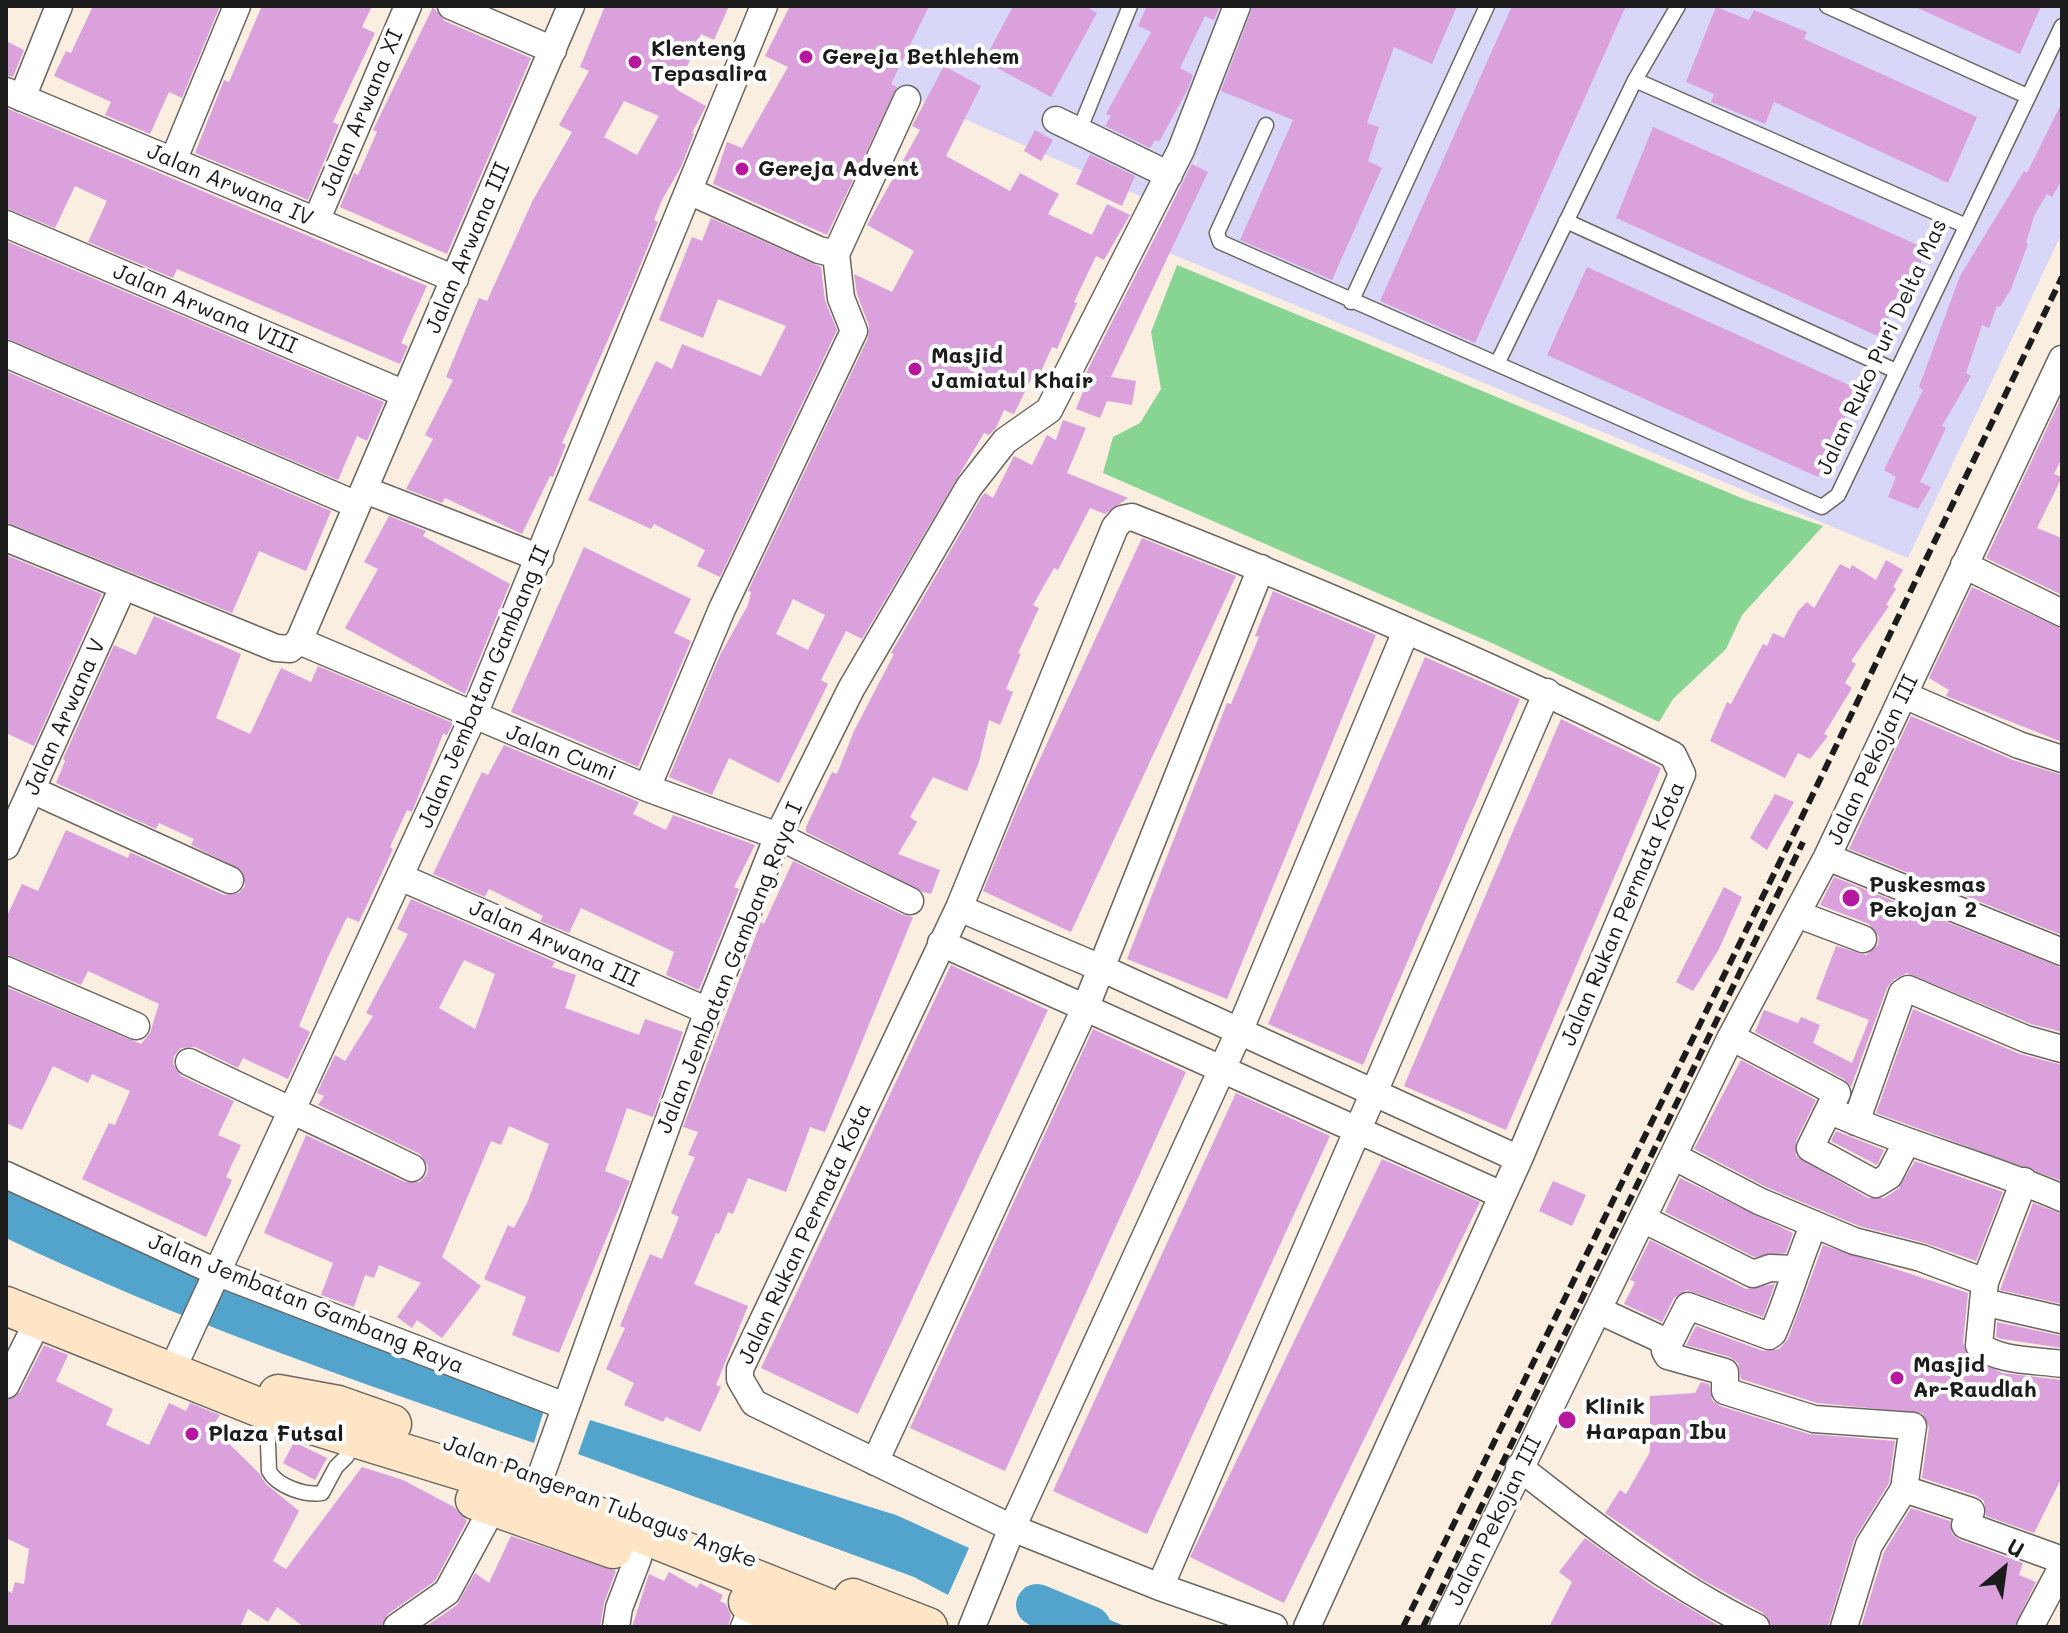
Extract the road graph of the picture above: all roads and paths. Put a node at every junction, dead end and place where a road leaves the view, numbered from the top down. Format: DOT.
graph roads {
  1 [pos="59,6"];
  2 [pos="237,6"];
  3 [pos="408,6"];
  4 [pos="451,6"];
  5 [pos="571,6"];
  6 [pos="764,6"];
  7 [pos="1130,6"];
  8 [pos="1237,6"];
  9 [pos="1487,6"];
  10 [pos="1678,6"];
  11 [pos="1827,6"];
  12 [pos="2062,26"];
  13 [pos="553,50"];
  14 [pos="1635,80"];
  15 [pos="14,94"];
  16 [pos="2027,96"];
  17 [pos="907,99"];
  18 [pos="1067,125"];
  19 [pos="1266,125"];
  20 [pos="173,161"];
  21 [pos="1169,175"];
  22 [pos="689,191"];
  23 [pos="316,221"];
  24 [pos="1566,221"];
  25 [pos="6,224"];
  26 [pos="1964,225"];
  27 [pos="836,254"];
  28 [pos="455,279"];
  29 [pos="1351,302"];
  30 [pos="6,354"];
  31 [pos="2062,359"];
  32 [pos="1497,364"];
  33 [pos="1896,371"];
  34 [pos="405,394"];
  35 [pos="361,498"];
  36 [pos="6,538"];
  37 [pos="540,558"];
  38 [pos="1964,565"];
  39 [pos="1261,568"];
  40 [pos="123,587"];
  41 [pos="2062,613"];
  42 [pos="1406,631"];
  43 [pos="299,641"];
  44 [pos="1547,692"];
  45 [pos="1904,695"];
  46 [pos="473,717"];
  47 [pos="2062,759"];
  48 [pos="647,788"];
  49 [pos="32,790"];
  50 [pos="778,836"];
  51 [pos="6,846"];
  52 [pos="1827,857"];
  53 [pos="400,877"];
  54 [pos="230,880"];
  55 [pos="910,901"];
  56 [pos="959,908"];
  57 [pos="1797,914"];
  58 [pos="1863,939"];
  59 [pos="941,943"];
  60 [pos="2062,952"];
  61 [pos="1101,968"];
  62 [pos="6,970"];
  63 [pos="1086,1006"];
  64 [pos="708,1011"];
  65 [pos="136,1026"];
  66 [pos="1239,1032"];
  67 [pos="1731,1037"];
  68 [pos="2062,1049"];
  69 [pos="189,1062"];
  70 [pos="1223,1067"];
  71 [pos="1372,1094"];
  72 [pos="1833,1102"];
  73 [pos="291,1112"];
  74 [pos="1856,1122"];
  75 [pos="1355,1130"];
  76 [pos="1906,1143"];
  77 [pos="1673,1156"];
  78 [pos="1519,1159"];
  79 [pos="412,1168"];
  80 [pos="6,1175"];
  81 [pos="2024,1181"];
  82 [pos="1502,1195"];
  83 [pos="2062,1198"];
  84 [pos="1643,1219"];
  85 [pos="1814,1224"];
  86 [pos="1795,1269"];
  87 [pos="215,1275"];
  88 [pos="6,1282"];
  89 [pos="1984,1292"];
  90 [pos="1600,1311"];
  91 [pos="22,1312"];
  92 [pos="2062,1320"];
  93 [pos="184,1343"];
  94 [pos="1669,1343"];
  95 [pos="2062,1364"];
  96 [pos="6,1385"];
  97 [pos="277,1407"];
  98 [pos="565,1408"];
  99 [pos="347,1456"];
  100 [pos="875,1462"];
  101 [pos="1519,1467"];
  102 [pos="544,1468"];
  103 [pos="1904,1489"];
  104 [pos="493,1507"];
  105 [pos="1012,1528"];
  106 [pos="638,1558"];
  107 [pos="2062,1560"];
  108 [pos="2062,1567"];
  109 [pos="1160,1587"];
  110 [pos="749,1616"];
  111 [pos="1451,1625"];
  112 [pos="397,1627"];
  113 [pos="616,1627"];
  114 [pos="804,1627"];
  115 [pos="876,1627"];
  116 [pos="928,1627"];
  117 [pos="972,1627"];
  118 [pos="1274,1627"];
  119 [pos="1307,1627"];
  120 [pos="1756,1627"];
  121 [pos="1844,1627"];
  122 [pos="2030,1627"];
  1 -- 15 [label="street"];
  2 -- 20 [label="street"];
  3 -- 23 [label="street, Jalan Arwana XI"];
  4 -- 13 [label="street"];
  5 -- 13 [label="street, Jalan Arwana III"];
  6 -- 22 [label="street, Jalan Jembatan Gambang II"];
  7 -- 18 [label="lane"];
  8 -- 21 [label="street, Jalan Jembatan Gambang Raya I"];
  9 -- 29 [label="lane"];
  10 -- 14 [label="lane"];
  11 -- 16 [label="lane"];
  12 -- 16 [label="lane, Jalan Ruko Puri Delta Mas"];
  13 -- 28 [label="street, Jalan Arwana III"];
  14 -- 24 [label="lane"];
  14 -- 26 [label="lane"];
  15 -- 20 [label="street, Jalan Arwana IV"];
  16 -- 26 [label="lane, Jalan Ruko Puri Delta Mas"];
  17 -- 27 [label="street"];
  18 -- 21 [label="street"];
  19 -- 29 [label="lane, Jalan Ruko Puri Delta Mas"];
  20 -- 23 [label="street, Jalan Arwana IV"];
  21 -- 50 [label="street, Jalan Jembatan Gambang Raya I"];
  22 -- 27 [label="street"];
  22 -- 37 [label="street, Jalan Jembatan Gambang II"];
  23 -- 28 [label="street, Jalan Arwana IV"];
  24 -- 32 [label="lane"];
  24 -- 33 [label="lane"];
  25 -- 34 [label="street, Jalan Arwana VIII"];
  26 -- 33 [label="lane, Jalan Ruko Puri Delta Mas"];
  27 -- 48 [label="street"];
  28 -- 34 [label="street, Jalan Arwana III"];
  29 -- 32 [label="lane, Jalan Ruko Puri Delta Mas"];
  30 -- 35 [label="street"];
  31 -- 38 [label="street, Jalan Pekojan III"];
  32 -- 33 [label="lane, Jalan Ruko Puri Delta Mas"];
  34 -- 35 [label="street, Jalan Arwana III"];
  35 -- 37 [label="street"];
  35 -- 43 [label="street, Jalan Arwana III"];
  36 -- 40 [label="street, Jalan Cumi"];
  37 -- 46 [label="street, Jalan Jembatan Gambang II"];
  38 -- 41 [label="street"];
  38 -- 45 [label="street, Jalan Pekojan III"];
  39 -- 42 [label="street, Jalan Rukan Permata Kota"];
  39 -- 56 [label="street, Jalan Rukan Permata Kota"];
  39 -- 61 [label="street"];
  40 -- 43 [label="street, Jalan Cumi"];
  40 -- 49 [label="street, Jalan Arwana V"];
  42 -- 44 [label="street, Jalan Rukan Permata Kota"];
  42 -- 66 [label="street"];
  43 -- 46 [label="street, Jalan Cumi"];
  44 -- 71 [label="street"];
  44 -- 78 [label="street, Jalan Rukan Permata Kota"];
  45 -- 47 [label="street"];
  45 -- 52 [label="street, Jalan Pekojan III"];
  46 -- 48 [label="street, Jalan Cumi"];
  46 -- 53 [label="street, Jalan Jembatan Gambang II"];
  48 -- 50 [label="street, Jalan Cumi"];
  49 -- 51 [label="street, Jalan Arwana V"];
  49 -- 54 [label="street"];
  50 -- 55 [label="street, Jalan Cumi"];
  50 -- 64 [label="street, Jalan Jembatan Gambang Raya I"];
  52 -- 57 [label="street, Jalan Pekojan III"];
  52 -- 60 [label="street"];
  53 -- 64 [label="street, Jalan Arwana III"];
  53 -- 73 [label="street, Jalan Jembatan Gambang II"];
  56 -- 59 [label="street, Jalan Rukan Permata Kota"];
  56 -- 61 [label="street"];
  57 -- 58 [label="street"];
  57 -- 67 [label="street, Jalan Pekojan III"];
  59 -- 63 [label="street"];
  59 -- 100 [label="street, Jalan Rukan Permata Kota"];
  61 -- 63 [label="street"];
  61 -- 66 [label="street"];
  62 -- 65 [label="street"];
  63 -- 70 [label="street"];
  63 -- 100 [label="street"];
  64 -- 98 [label="street, Jalan Jembatan Gambang Raya I"];
  66 -- 70 [label="street"];
  66 -- 71 [label="street"];
  67 -- 72 [label="street"];
  67 -- 77 [label="street, Jalan Pekojan III"];
  68 -- 74 [label="street"];
  69 -- 73 [label="street"];
  70 -- 75 [label="street"];
  70 -- 105 [label="street"];
  71 -- 75 [label="street"];
  71 -- 78 [label="street"];
  72 -- 74 [label="street"];
  72 -- 76 [label="street"];
  73 -- 79 [label="street"];
  73 -- 87 [label="street, Jalan Jembatan Gambang II"];
  74 -- 76 [label="street"];
  75 -- 82 [label="street"];
  75 -- 109 [label="street"];
  76 -- 81 [label="street"];
  77 -- 84 [label="street, Jalan Pekojan III"];
  77 -- 85 [label="street"];
  78 -- 82 [label="street, Jalan Rukan Permata Kota"];
  80 -- 87 [label="street, Jalan Jembatan Gambang Raya"];
  81 -- 83 [label="street"];
  81 -- 89 [label="street"];
  82 -- 119 [label="street, Jalan Rukan Permata Kota"];
  84 -- 86 [label="street"];
  84 -- 90 [label="street, Jalan Pekojan III"];
  85 -- 86 [label="street"];
  85 -- 89 [label="street"];
  86 -- 94 [label="street"];
  87 -- 93 [label="street, Jalan Jembatan Gambang II"];
  87 -- 98 [label="street, Jalan Jembatan Gambang Raya"];
  88 -- 93 [label="street, Jalan Pangeran Tubagus Angke"];
  89 -- 92 [label="street"];
  89 -- 95 [label="street"];
  90 -- 94 [label="street"];
  90 -- 101 [label="street, Jalan Pekojan III"];
  91 -- 96 [label="street"];
  91 -- 97 [label="street, Jalan Pangeran Tubagus Angke"];
  93 -- 97 [label="street, Jalan Pangeran Tubagus Angke"];
  94 -- 103 [label="street"];
  97 -- 99 [label="street, Jalan Pangeran Tubagus Angke"];
  97 -- 99 [label="lane"];
  97 -- 102 [label="street, Jalan Pangeran Tubagus Angke"];
  97 -- 115 [label="street, Jalan Pangeran Tubagus Angke"];
  98 -- 102 [label="street, Jalan Jembatan Gambang Raya I"];
  99 -- 104 [label="street, Jalan Pangeran Tubagus Angke"];
  100 -- 105 [label="street, Jalan Rukan Permata Kota"];
  101 -- 111 [label="street, Jalan Pekojan III"];
  101 -- 120 [label="street"];
  102 -- 116 [label="street, Jalan Pangeran Tubagus Angke"];
  103 -- 107 [label="street"];
  103 -- 121 [label="street"];
  104 -- 106 [label="street, Jalan Pangeran Tubagus Angke"];
  104 -- 112 [label="street"];
  105 -- 109 [label="street, Jalan Rukan Permata Kota"];
  105 -- 117 [label="street"];
  106 -- 110 [label="street, Jalan Pangeran Tubagus Angke"];
  106 -- 113 [label="street"];
  108 -- 122 [label="street"];
  109 -- 118 [label="street, Jalan Rukan Permata Kota"];
  110 -- 114 [label="street, Jalan Pangeran Tubagus Angke"];
}
